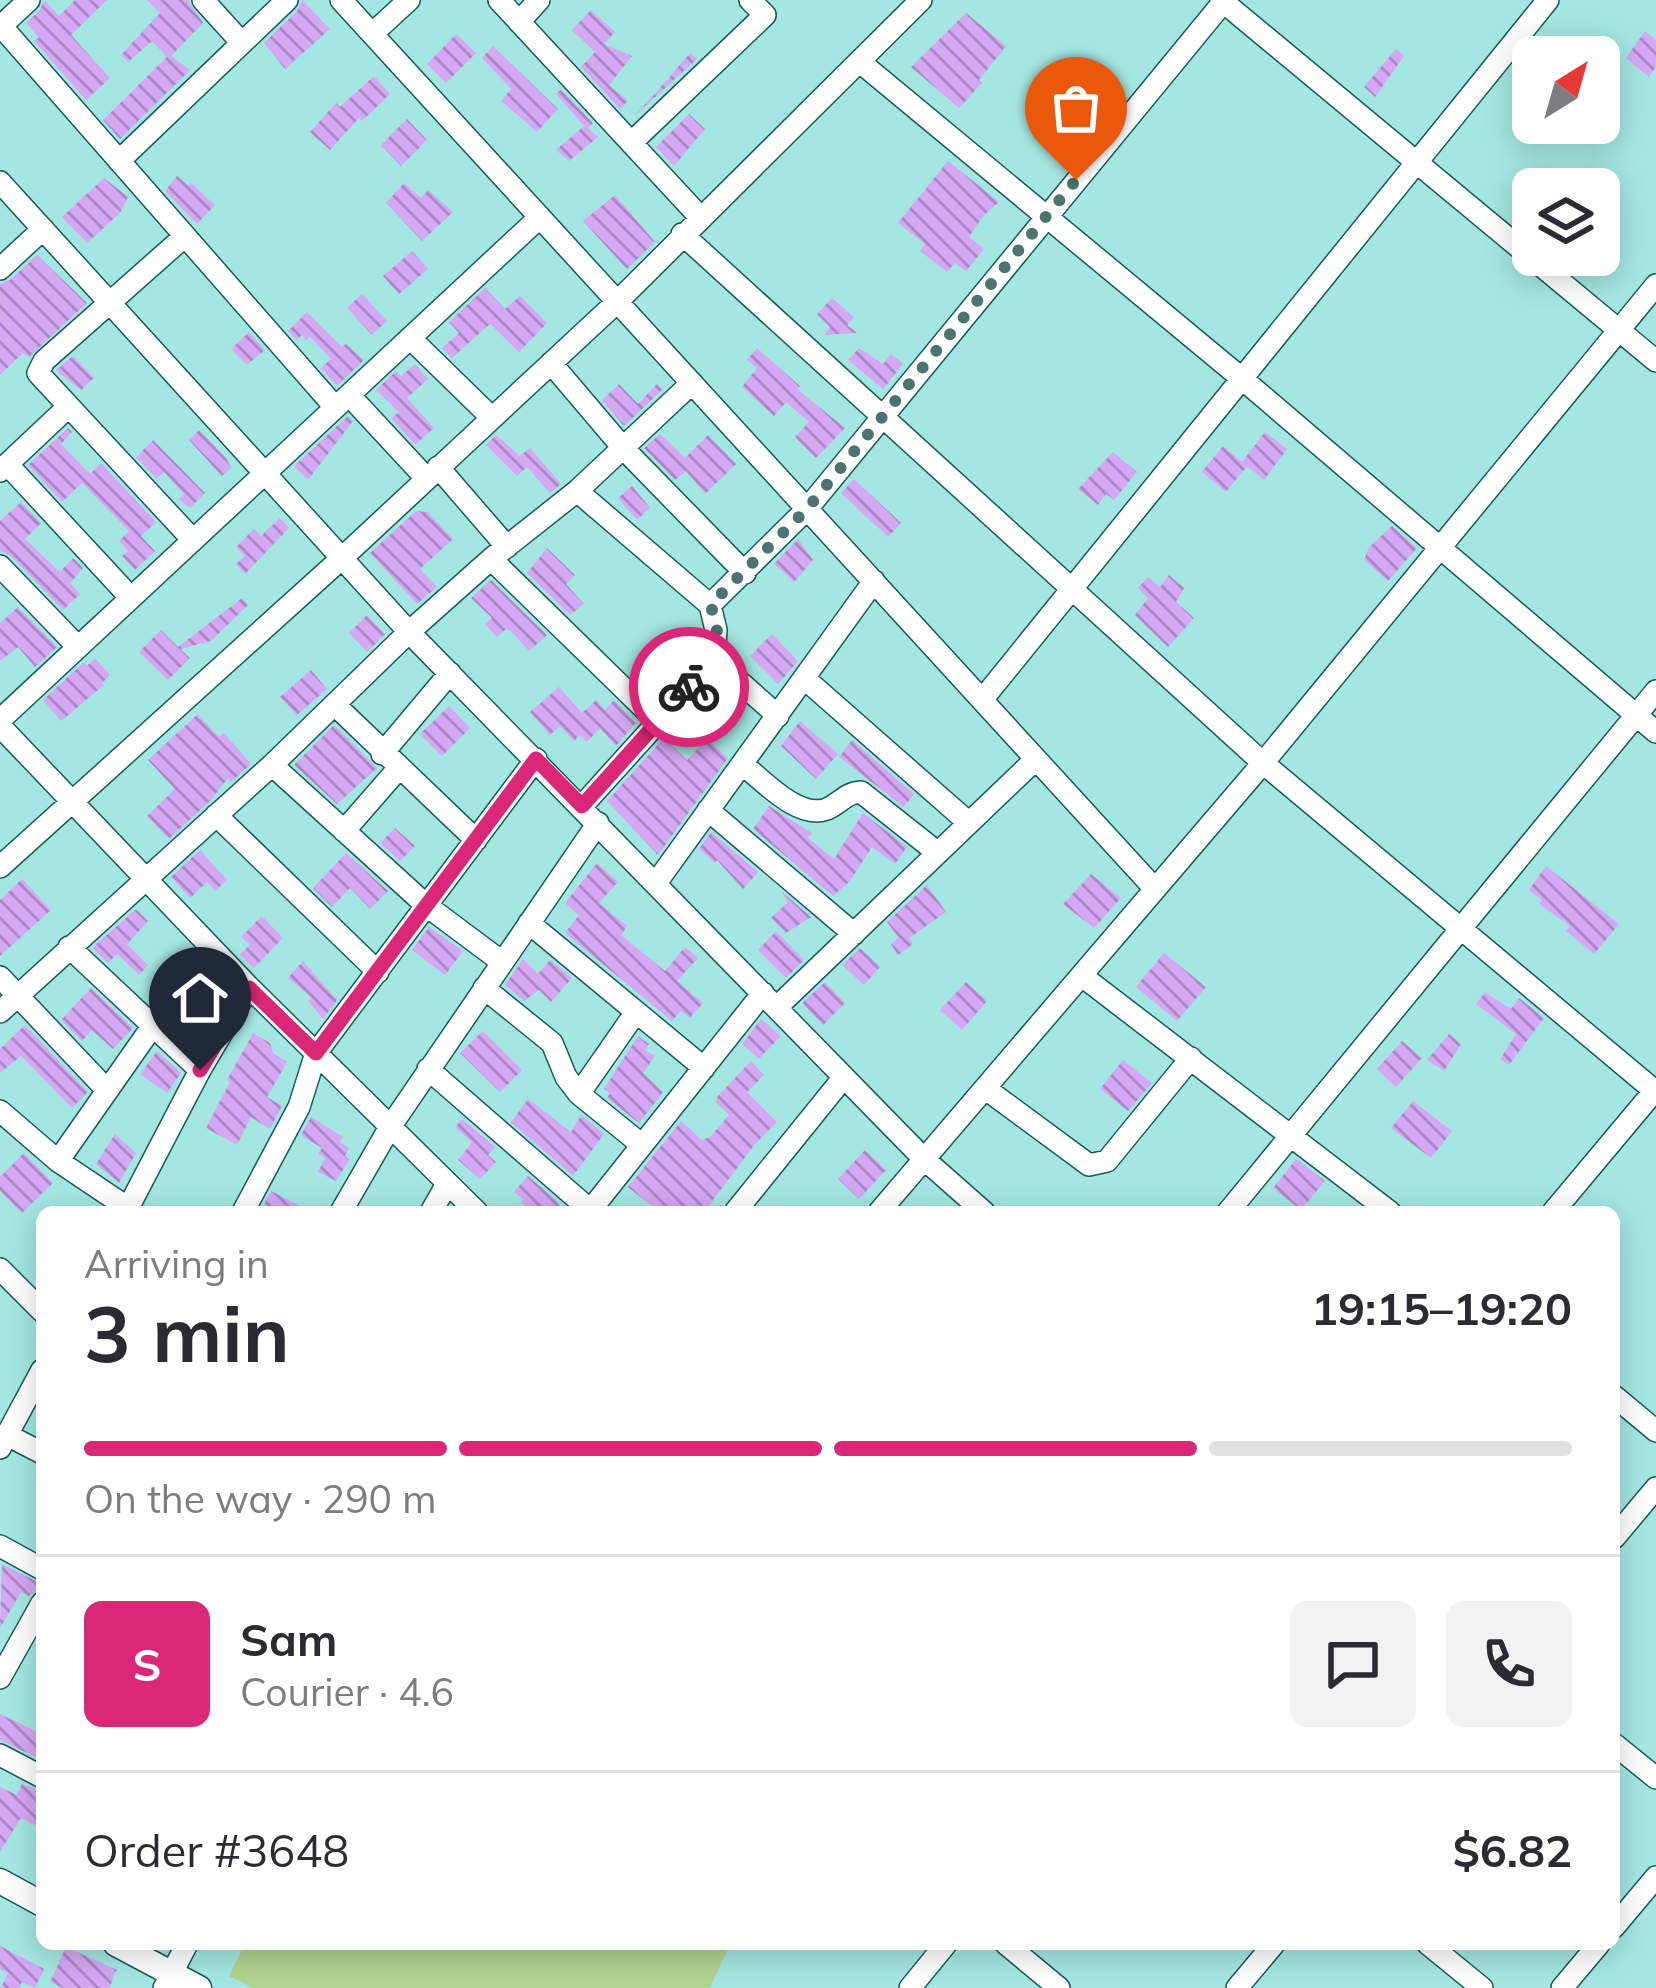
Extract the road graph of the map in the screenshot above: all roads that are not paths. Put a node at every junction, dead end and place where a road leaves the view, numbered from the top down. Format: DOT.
graph roads {
  1 [pos="29,0"];
  2 [pos="203,0"];
  3 [pos="287,0"];
  4 [pos="341,0"];
  5 [pos="409,0"];
  6 [pos="499,0"];
  7 [pos="539,0"];
  8 [pos="888,0"];
  9 [pos="921,0"];
  10 [pos="1548,0"];
  11 [pos="1223,1"];
  12 [pos="765,5"];
  13 [pos="904,17"];
  14 [pos="519,22"];
  15 [pos="1,26"];
  16 [pos="372,34"];
  17 [pos="242,43"];
  18 [pos="860,62"];
  19 [pos="631,143"];
  20 [pos="119,160"];
  21 [pos="1415,161"];
  22 [pos="2,188"];
  23 [pos="699,216"];
  24 [pos="1046,216"];
  25 [pos="540,217"];
  26 [pos="43,229"];
  27 [pos="682,234"];
  28 [pos="185,236"];
  29 [pos="0,269"];
  30 [pos="1656,285"];
  31 [pos="617,302"];
  32 [pos="110,303"];
  33 [pos="1619,331"];
  34 [pos="410,338"];
  35 [pos="1656,361"];
  36 [pos="551,363"];
  37 [pos="1240,376"];
  38 [pos="692,383"];
  39 [pos="342,401"];
  40 [pos="68,407"];
  41 [pos="492,418"];
  42 [pos="882,418"];
  43 [pos="624,449"];
  44 [pos="4,467"];
  45 [pos="265,473"];
  46 [pos="432,473"];
  47 [pos="577,491"];
  48 [pos="807,509"];
  49 [pos="193,540"];
  50 [pos="1439,549"];
  51 [pos="499,553"];
  52 [pos="343,558"];
  53 [pos="0,566"];
  54 [pos="745,573"];
  55 [pos="874,580"];
  56 [pos="1073,586"];
  57 [pos="131,598"];
  58 [pos="710,605"];
  59 [pos="409,632"];
  60 [pos="78,647"];
  61 [pos="714,659"];
  62 [pos="450,673"];
  63 [pos="804,678"];
  64 [pos="1656,692"];
  65 [pos="982,700"];
  66 [pos="335,705"];
  67 [pos="778,716"];
  68 [pos="1636,716"];
  69 [pos="658,722"];
  70 [pos="0,723"];
  71 [pos="1656,732"];
  72 [pos="536,759"];
  73 [pos="1036,759"];
  74 [pos="390,762"];
  75 [pos="1263,763"];
  76 [pos="742,764"];
  77 [pos="272,765"];
  78 [pos="69,802"];
  79 [pos="708,811"];
  80 [pos="590,814"];
  81 [pos="216,815"];
  82 [pos="969,824"];
  83 [pos="344,831"];
  84 [pos="476,840"];
  85 [pos="938,853"];
  86 [pos="0,867"];
  87 [pos="145,879"];
  88 [pos="656,883"];
  89 [pos="1155,889"];
  90 [pos="427,906"];
  91 [pos="529,923"];
  92 [pos="1463,926"];
  93 [pos="854,934"];
  94 [pos="69,947"];
  95 [pos="502,962"];
  96 [pos="378,972"];
  97 [pos="1082,976"];
  98 [pos="0,977"];
  99 [pos="249,988"];
  100 [pos="484,988"];
  101 [pos="17,996"];
  102 [pos="770,1000"];
  103 [pos="0,1012"];
  104 [pos="636,1012"];
  105 [pos="154,1024"];
  106 [pos="316,1053"];
  107 [pos="1191,1058"];
  108 [pos="704,1068"];
  109 [pos="428,1069"];
  110 [pos="200,1070"];
  111 [pos="844,1077"];
  112 [pos="106,1089"];
  113 [pos="986,1089"];
  114 [pos="1656,1090"];
  115 [pos="579,1094"];
  116 [pos="0,1111"];
  117 [pos="390,1127"];
  118 [pos="1292,1134"];
  119 [pos="642,1145"];
  120 [pos="924,1159"];
  121 [pos="58,1161"];
  122 [pos="447,1184"];
  123 [pos="121,1206"];
  124 [pos="129,1206"];
  125 [pos="246,1206"];
  126 [pos="344,1206"];
  127 [pos="434,1206"];
  128 [pos="470,1206"];
  129 [pos="584,1206"];
  130 [pos="594,1206"];
  131 [pos="740,1206"];
  132 [pos="884,1206"];
  133 [pos="977,1206"];
  134 [pos="1233,1206"];
  135 [pos="1382,1206"];
  136 [pos="1558,1206"];
  137 [pos="0,1269"];
  138 [pos="36,1305"];
  139 [pos="36,1381"];
  140 [pos="1620,1401"];
  141 [pos="1656,1431"];
  142 [pos="3,1442"];
  143 [pos="36,1452"];
  144 [pos="1656,1488"];
  145 [pos="1620,1531"];
  146 [pos="0,1546"];
  147 [pos="36,1566"];
  148 [pos="36,1614"];
  149 [pos="0,1678"];
  150 [pos="1620,1749"];
  151 [pos="0,1755"];
  152 [pos="36,1774"];
  153 [pos="1656,1778"];
  154 [pos="1656,1877"];
  155 [pos="0,1881"];
  156 [pos="36,1901"];
  157 [pos="1620,1920"];
  158 [pos="124,1950"];
  159 [pos="184,1950"];
  160 [pos="941,1950"];
  161 [pos="1013,1950"];
  162 [pos="1269,1950"];
  163 [pos="1435,1950"];
  164 [pos="1595,1950"];
  165 [pos="168,1981"];
  166 [pos="199,1988"];
  167 [pos="910,1988"];
  168 [pos="1059,1988"];
  169 [pos="1237,1988"];
  170 [pos="1482,1988"];
  171 [pos="1562,1988"];
  1 -- 15 [label="street"];
  2 -- 17 [label="street"];
  3 -- 17 [label="street"];
  4 -- 16 [label="street"];
  5 -- 16 [label="street"];
  6 -- 14 [label="street"];
  7 -- 14 [label="street"];
  8 -- 13 [label="street"];
  9 -- 13 [label="street"];
  10 -- 21 [label="street"];
  11 -- 21 [label="street"];
  11 -- 24 [label="street"];
  12 -- 19 [label="street"];
  13 -- 18 [label="street"];
  14 -- 19 [label="street"];
  15 -- 20 [label="street"];
  16 -- 25 [label="street"];
  17 -- 20 [label="street"];
  18 -- 23 [label="street"];
  18 -- 24 [label="street"];
  19 -- 23 [label="street"];
  20 -- 28 [label="street"];
  21 -- 33 [label="street"];
  21 -- 37 [label="street"];
  22 -- 26 [label="street"];
  23 -- 27 [label="street"];
  24 -- 37 [label="street"];
  24 -- 42 [label="street"];
  25 -- 31 [label="street"];
  25 -- 34 [label="street"];
  26 -- 29 [label="street"];
  26 -- 32 [label="street"];
  27 -- 31 [label="street"];
  27 -- 42 [label="street"];
  28 -- 32 [label="street"];
  28 -- 39 [label="street"];
  30 -- 33 [label="street"];
  31 -- 36 [label="street"];
  31 -- 38 [label="street"];
  32 -- 40 [label="street"];
  32 -- 45 [label="street"];
  33 -- 35 [label="street"];
  33 -- 50 [label="street"];
  34 -- 39 [label="street"];
  34 -- 41 [label="street"];
  36 -- 41 [label="street"];
  36 -- 43 [label="street"];
  37 -- 50 [label="street"];
  37 -- 56 [label="street"];
  38 -- 43 [label="street"];
  38 -- 48 [label="street"];
  39 -- 45 [label="street"];
  39 -- 46 [label="street"];
  40 -- 44 [label="street"];
  40 -- 49 [label="street"];
  41 -- 46 [label="street"];
  42 -- 48 [label="street"];
  42 -- 56 [label="street"];
  43 -- 47 [label="street"];
  43 -- 54 [label="street"];
  44 -- 57 [label="street"];
  45 -- 49 [label="street"];
  45 -- 52 [label="street"];
  46 -- 51 [label="street"];
  46 -- 52 [label="street"];
  47 -- 51 [label="street"];
  47 -- 58 [label="street"];
  48 -- 54 [label="street"];
  48 -- 55 [label="street"];
  49 -- 57 [label="street"];
  50 -- 68 [label="street"];
  50 -- 75 [label="street"];
  51 -- 59 [label="street"];
  51 -- 69 [label="street"];
  52 -- 59 [label="street"];
  52 -- 78 [label="street"];
  53 -- 60 [label="street"];
  54 -- 58 [label="street"];
  55 -- 63 [label="street"];
  55 -- 65 [label="street"];
  56 -- 65 [label="street"];
  56 -- 75 [label="street"];
  57 -- 60 [label="street"];
  58 -- 61 [label="street"];
  59 -- 62 [label="street"];
  59 -- 66 [label="street"];
  60 -- 70 [label="street"];
  61 -- 67 [label="street"];
  61 -- 69 [label="street"];
  62 -- 72 [label="street"];
  62 -- 74 [label="street"];
  63 -- 67 [label="street"];
  63 -- 82 [label="street"];
  64 -- 68 [label="street"];
  65 -- 73 [label="street"];
  66 -- 74 [label="street"];
  66 -- 77 [label="street"];
  67 -- 76 [label="street"];
  68 -- 71 [label="street"];
  68 -- 92 [label="street"];
  69 -- 80 [label="street"];
  70 -- 78 [label="street"];
  72 -- 80 [label="street"];
  72 -- 84 [label="street"];
  73 -- 82 [label="street"];
  73 -- 89 [label="street"];
  74 -- 83 [label="street"];
  74 -- 84 [label="street"];
  75 -- 89 [label="street"];
  75 -- 92 [label="street"];
  76 -- 79 [label="street"];
  76 -- 85 [label="street"];
  77 -- 81 [label="street"];
  77 -- 83 [label="street"];
  78 -- 86 [label="street"];
  78 -- 87 [label="street"];
  79 -- 88 [label="street"];
  79 -- 93 [label="street"];
  80 -- 88 [label="street"];
  80 -- 91 [label="street"];
  81 -- 87 [label="street"];
  81 -- 96 [label="street"];
  82 -- 85 [label="street"];
  83 -- 90 [label="street"];
  84 -- 90 [label="street"];
  85 -- 93 [label="street"];
  87 -- 94 [label="street"];
  87 -- 99 [label="street"];
  88 -- 102 [label="street"];
  89 -- 97 [label="street"];
  90 -- 95 [label="street"];
  90 -- 96 [label="street"];
  91 -- 95 [label="street"];
  91 -- 104 [label="street"];
  92 -- 114 [label="street"];
  92 -- 118 [label="street"];
  93 -- 102 [label="street"];
  94 -- 101 [label="street"];
  94 -- 105 [label="street"];
  95 -- 100 [label="street"];
  96 -- 106 [label="street"];
  97 -- 107 [label="street"];
  97 -- 113 [label="street"];
  98 -- 101 [label="street"];
  99 -- 106 [label="street"];
  99 -- 110 [label="street"];
  100 -- 109 [label="street"];
  100 -- 115 [label="street"];
  101 -- 103 [label="street"];
  101 -- 112 [label="street"];
  102 -- 108 [label="street"];
  102 -- 111 [label="street"];
  104 -- 108 [label="street"];
  104 -- 115 [label="street"];
  105 -- 110 [label="street"];
  105 -- 112 [label="street"];
  106 -- 117 [label="street"];
  106 -- 125 [label="street"];
  107 -- 113 [label="street"];
  107 -- 118 [label="street"];
  108 -- 119 [label="street"];
  109 -- 117 [label="street"];
  109 -- 129 [label="street"];
  110 -- 124 [label="street"];
  111 -- 120 [label="street"];
  111 -- 131 [label="street"];
  112 -- 121 [label="street"];
  113 -- 120 [label="street"];
  114 -- 136 [label="street"];
  115 -- 119 [label="street"];
  116 -- 121 [label="street"];
  117 -- 122 [label="street"];
  117 -- 126 [label="street"];
  118 -- 134 [label="street"];
  118 -- 135 [label="street"];
  119 -- 130 [label="street"];
  120 -- 132 [label="street"];
  120 -- 133 [label="street"];
  121 -- 123 [label="street"];
  122 -- 127 [label="street"];
  122 -- 128 [label="street"];
  137 -- 138 [label="street"];
  139 -- 142 [label="street"];
  140 -- 141 [label="street"];
  142 -- 143 [label="street"];
  144 -- 145 [label="street"];
  146 -- 147 [label="street"];
  148 -- 149 [label="street"];
  150 -- 153 [label="street"];
  151 -- 152 [label="street"];
  154 -- 157 [label="street"];
  155 -- 156 [label="main road"];
  158 -- 165 [label="main road"];
  159 -- 165 [label="street"];
  160 -- 167 [label="street"];
  161 -- 168 [label="street"];
  162 -- 169 [label="street"];
  163 -- 170 [label="street"];
  164 -- 171 [label="street"];
  165 -- 166 [label="main road"];
}
